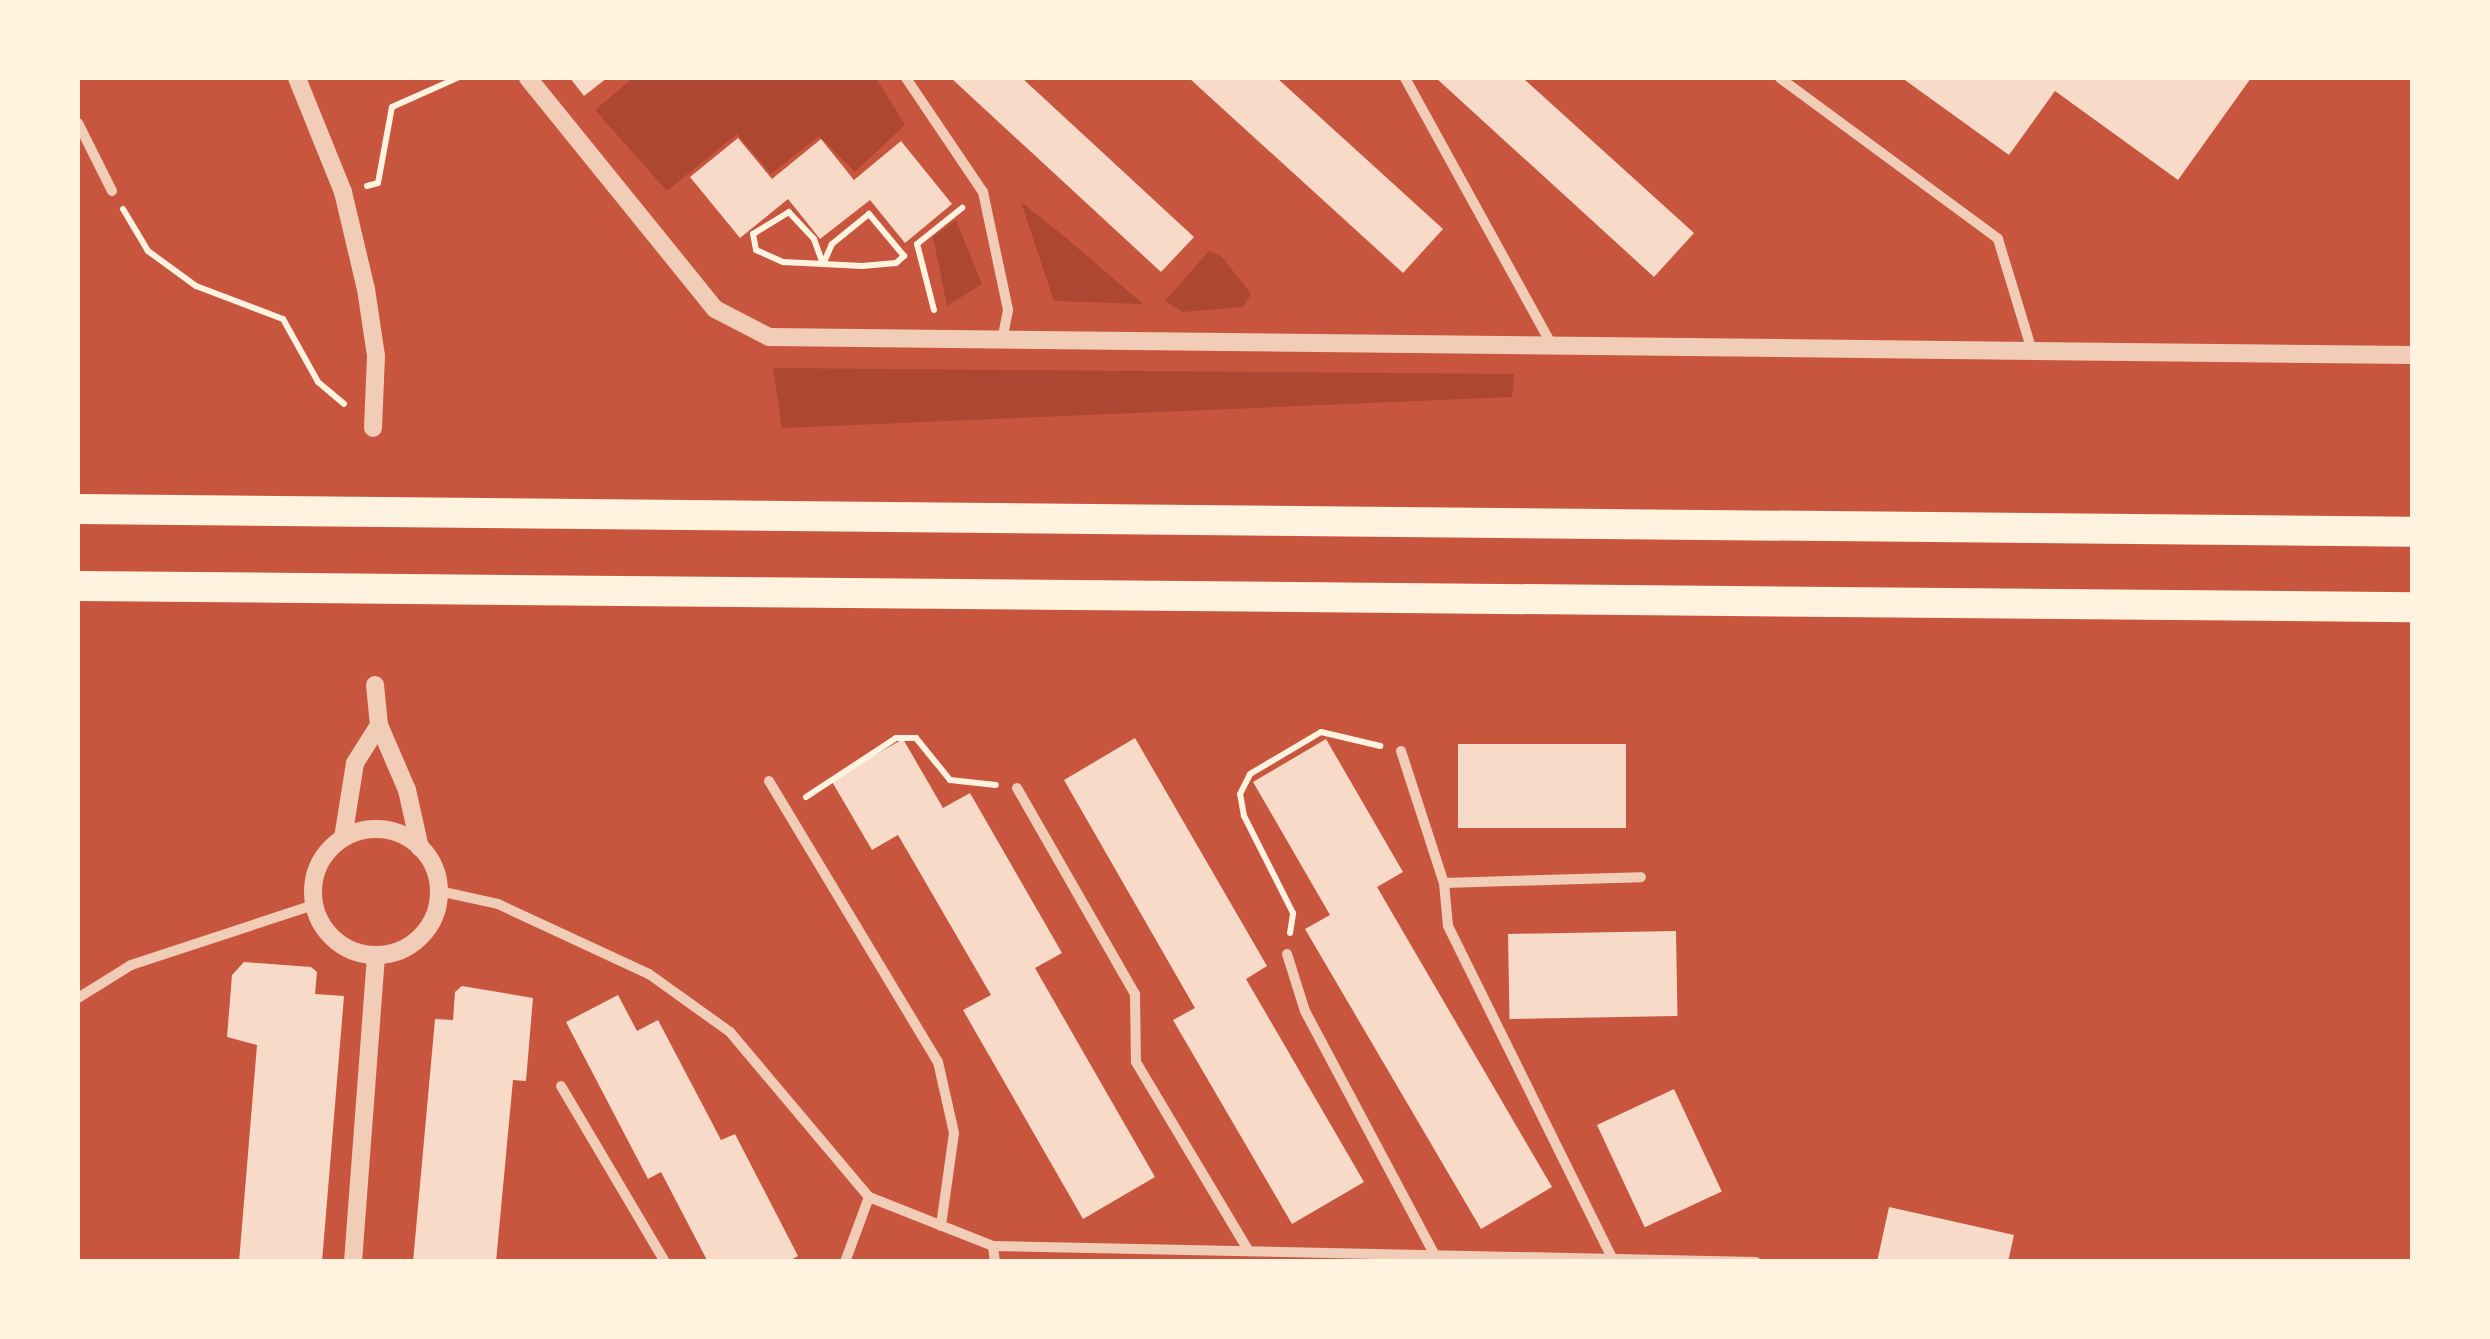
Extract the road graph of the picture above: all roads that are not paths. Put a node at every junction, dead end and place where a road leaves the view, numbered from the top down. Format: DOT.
graph roads {
  1 [pos="296,78"];
  2 [pos="528,78"];
  3 [pos="906,78"];
  4 [pos="1405,78"];
  5 [pos="1780,78"];
  6 [pos="78,124"];
  7 [pos="112,191"];
  8 [pos="1003,336"];
  9 [pos="1552,345"];
  10 [pos="2032,354"];
  11 [pos="2412,355"];
  12 [pos="373,428"];
  13 [pos="78,508"];
  14 [pos="2412,532"];
  15 [pos="78,586"];
  16 [pos="2412,607"];
  17 [pos="376,686"];
  18 [pos="378,725"];
  19 [pos="1401,751"];
  20 [pos="768,780"];
  21 [pos="1017,788"];
  22 [pos="344,838"];
  23 [pos="420,848"];
  24 [pos="1642,878"];
  25 [pos="1444,883"];
  26 [pos="439,891"];
  27 [pos="314,905"];
  28 [pos="1287,954"];
  29 [pos="376,956"];
  30 [pos="78,998"];
  31 [pos="561,1086"];
  32 [pos="869,1197"];
  33 [pos="940,1226"];
  34 [pos="993,1246"];
  35 [pos="1248,1250"];
  36 [pos="1434,1254"];
  37 [pos="1362,1258"];
  38 [pos="1612,1258"];
  39 [pos="354,1262"];
  40 [pos="665,1262"];
  41 [pos="846,1262"];
  42 [pos="995,1262"];
  43 [pos="1756,1262"];
  1 -- 12 [label="street"];
  2 -- 8 [label="street"];
  3 -- 8 [label="street"];
  4 -- 9 [label="street"];
  5 -- 10 [label="street"];
  6 -- 7 [label="street"];
  8 -- 9 [label="street"];
  9 -- 10 [label="street"];
  10 -- 11 [label="street"];
  13 -- 14 [label="highway"];
  15 -- 16 [label="highway"];
  17 -- 18 [label="street"];
  18 -- 22 [label="street"];
  18 -- 23 [label="street"];
  19 -- 25 [label="street"];
  20 -- 33 [label="street"];
  21 -- 35 [label="street"];
  22 -- 23 [label="street"];
  22 -- 27 [label="street"];
  23 -- 26 [label="street"];
  24 -- 25 [label="street"];
  25 -- 38 [label="street"];
  26 -- 29 [label="street"];
  26 -- 32 [label="street"];
  27 -- 29 [label="street"];
  27 -- 30 [label="street"];
  28 -- 36 [label="street"];
  29 -- 39 [label="street"];
  31 -- 40 [label="street"];
  32 -- 33 [label="street"];
  32 -- 41 [label="street"];
  33 -- 34 [label="street"];
  34 -- 35 [label="street"];
  34 -- 42 [label="street"];
  35 -- 37 [label="street"];
  36 -- 37 [label="street"];
  36 -- 38 [label="street"];
  38 -- 43 [label="street"];
}
